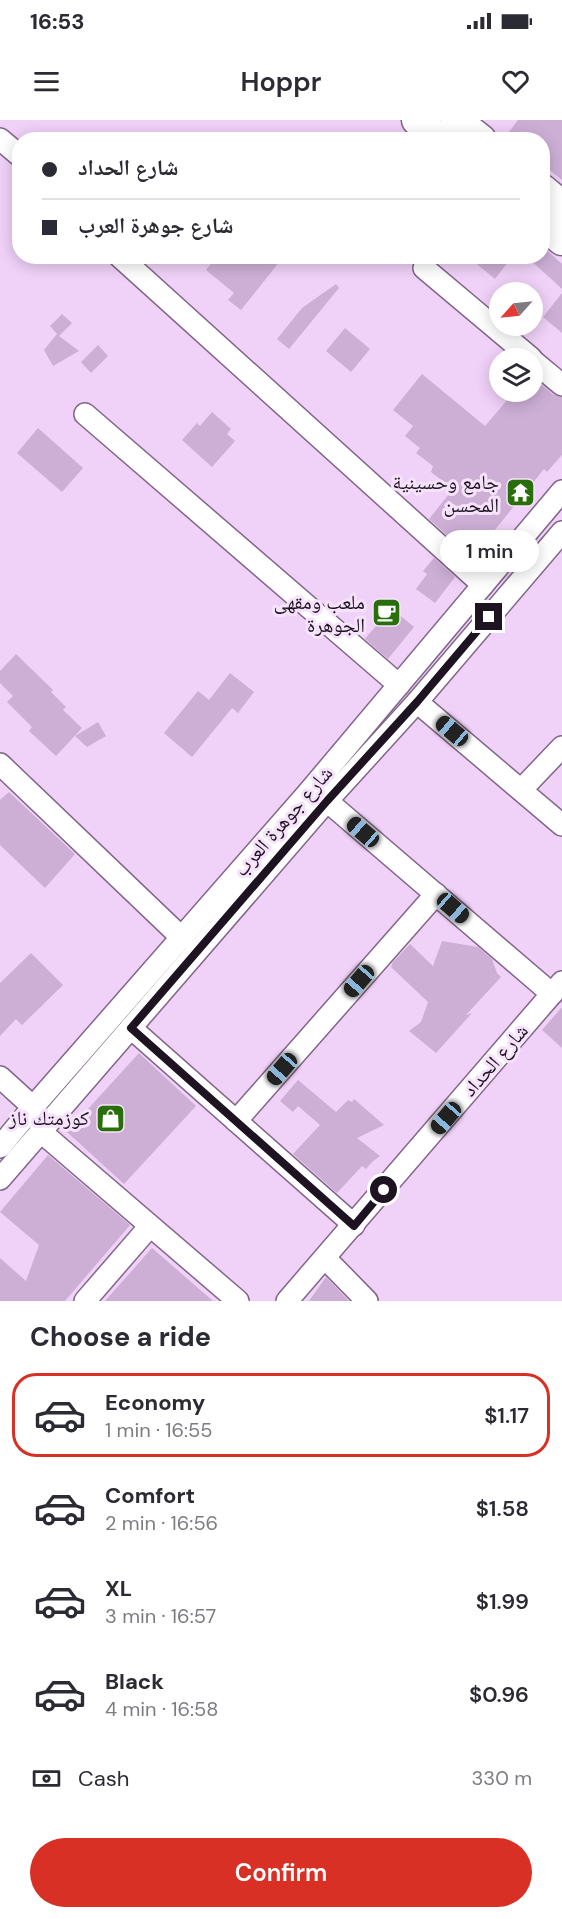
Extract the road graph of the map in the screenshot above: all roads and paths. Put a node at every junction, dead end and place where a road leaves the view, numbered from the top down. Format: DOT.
graph roads {
  1 [pos="417,120"];
  2 [pos="431,132"];
  3 [pos="0,139"];
  4 [pos="12,149"];
  5 [pos="550,196"];
  6 [pos="562,206"];
  7 [pos="550,230"];
  8 [pos="562,240"];
  9 [pos="128,264"];
  10 [pos="424,268"];
  11 [pos="519,348"];
  12 [pos="543,369"];
  13 [pos="562,385"];
  14 [pos="86,414"];
  15 [pos="562,491"];
  16 [pos="562,532"];
  17 [pos="483,585"];
  18 [pos="399,685"];
  19 [pos="417,702"];
  20 [pos="562,747"];
  21 [pos="0,764"];
  22 [pos="521,790"];
  23 [pos="327,801"];
  24 [pos="562,825"];
  25 [pos="436,894"];
  26 [pos="182,938"];
  27 [pos="557,988"];
  28 [pos="131,1028"];
  29 [pos="0,1077"];
  30 [pos="33,1107"];
  31 [pos="236,1121"];
  32 [pos="40,1131"];
  33 [pos="0,1147"];
  34 [pos="0,1179"];
  35 [pos="150,1226"];
  36 [pos="354,1226"];
  37 [pos="325,1258"];
  38 [pos="85,1301"];
  39 [pos="238,1301"];
  40 [pos="287,1301"];
  41 [pos="368,1301"];
  1 -- 2 [label="street"];
  3 -- 4 [label="street"];
  5 -- 6 [label="street"];
  7 -- 8 [label="street"];
  9 -- 17 [label="street"];
  10 -- 11 [label="street"];
  12 -- 13 [label="street"];
  14 -- 18 [label="street"];
  15 -- 17 [label="street, شارع جوهرة العرب"];
  16 -- 19 [label="street, شارع جوهرة العرب"];
  17 -- 18 [label="street, شارع جوهرة العرب"];
  18 -- 26 [label="street, شارع جوهرة العرب"];
  19 -- 22 [label="street"];
  19 -- 23 [label="street, شارع جوهرة العرب"];
  20 -- 22 [label="street"];
  21 -- 26 [label="street"];
  22 -- 24 [label="street"];
  23 -- 25 [label="street"];
  23 -- 28 [label="street, شارع جوهرة العرب"];
  25 -- 27 [label="street"];
  25 -- 31 [label="street"];
  26 -- 30 [label="street, شارع جوهرة العرب"];
  27 -- 36 [label="street, شارع الحداد"];
  28 -- 31 [label="street"];
  28 -- 32 [label="street, شارع جوهرة العرب"];
  29 -- 30 [label="street"];
  30 -- 33 [label="street, شارع جوهرة العرب"];
  31 -- 36 [label="street"];
  32 -- 34 [label="street, شارع جوهرة العرب"];
  32 -- 35 [label="street"];
  35 -- 38 [label="street"];
  35 -- 39 [label="street"];
  36 -- 37 [label="street, شارع الحداد"];
  37 -- 40 [label="street, شارع الحداد"];
  37 -- 41 [label="street"];
}
